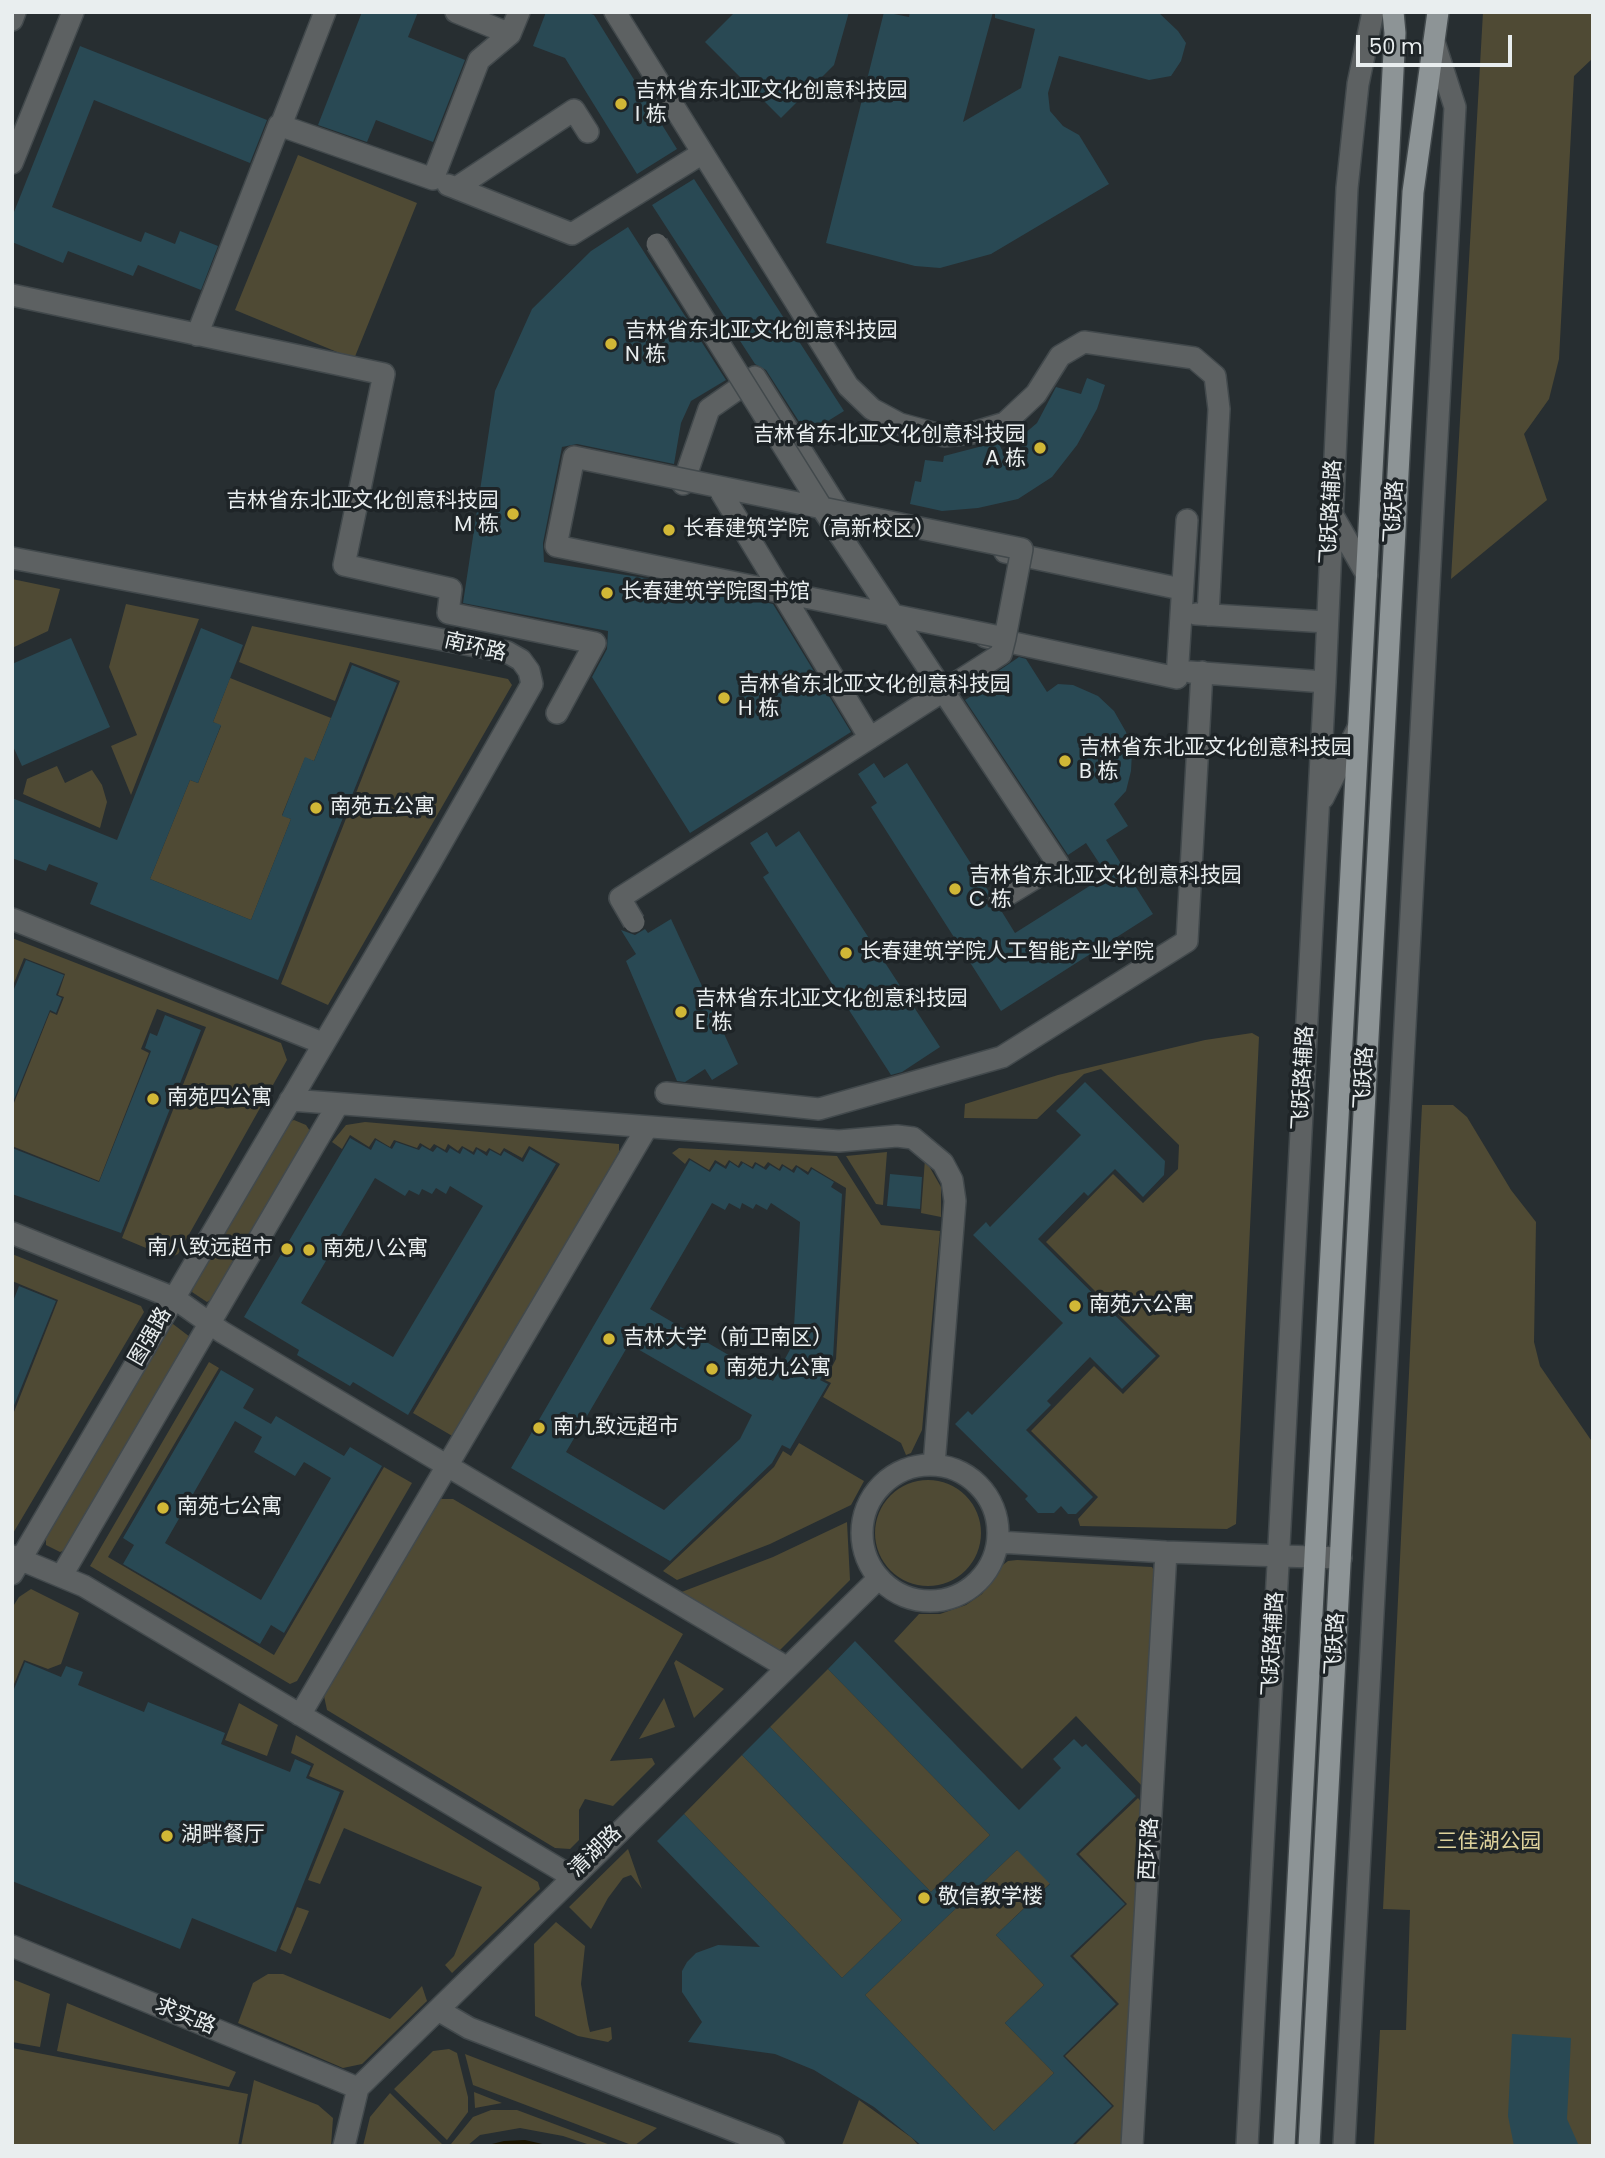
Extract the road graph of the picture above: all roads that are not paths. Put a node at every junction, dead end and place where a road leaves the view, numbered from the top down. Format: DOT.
graph roads {
  1 [pos="15,12"];
  2 [pos="73,12"];
  3 [pos="325,12"];
  4 [pos="456,12"];
  5 [pos="519,12"];
  6 [pos="615,12"];
  7 [pos="1373,12"];
  8 [pos="1394,12"];
  9 [pos="1438,12"];
  10 [pos="12,20"];
  11 [pos="510,34"];
  12 [pos="1435,45"];
  13 [pos="282,125"];
  14 [pos="588,132"];
  15 [pos="701,154"];
  16 [pos="12,163"];
  17 [pos="433,179"];
  18 [pos="456,188"];
  19 [pos="657,244"];
  20 [pos="12,295"];
  21 [pos="197,335"];
  22 [pos="683,484"];
  23 [pos="721,492"];
  24 [pos="822,508"];
  25 [pos="1332,514"];
  26 [pos="843,517"];
  27 [pos="1187,520"];
  28 [pos="12,558"];
  29 [pos="1367,575"];
  30 [pos="1181,589"];
  31 [pos="782,592"];
  32 [pos="1180,613"];
  33 [pos="892,615"];
  34 [pos="1208,615"];
  35 [pos="1327,622"];
  36 [pos="1005,638"];
  37 [pos="1177,671"];
  38 [pos="1202,672"];
  39 [pos="1325,682"];
  40 [pos="941,692"];
  41 [pos="557,713"];
  42 [pos="1358,729"];
  43 [pos="870,738"];
  44 [pos="1318,807"];
  45 [pos="999,900"];
  46 [pos="12,919"];
  47 [pos="634,922"];
  48 [pos="322,1043"];
  49 [pos="666,1093"];
  50 [pos="290,1100"];
  51 [pos="337,1105"];
  52 [pos="646,1129"];
  53 [pos="12,1233"];
  54 [pos="174,1297"];
  55 [pos="209,1324"];
  56 [pos="934,1465"];
  57 [pos="446,1468"];
  58 [pos="998,1542"];
  59 [pos="1166,1552"];
  60 [pos="1278,1555"];
  61 [pos="1314,1557"];
  62 [pos="1340,1558"];
  63 [pos="15,1563"];
  64 [pos="62,1575"];
  65 [pos="879,1578"];
  66 [pos="786,1667"];
  67 [pos="300,1715"];
  68 [pos="571,1876"];
  69 [pos="12,1946"];
  70 [pos="438,2011"];
  71 [pos="358,2088"];
  72 [pos="344,2146"];
  73 [pos="774,2146"];
  74 [pos="1132,2146"];
  75 [pos="1247,2146"];
  76 [pos="1284,2146"];
  77 [pos="1309,2146"];
  78 [pos="1344,2146"];
  1 -- 10 [label="street"];
  2 -- 16 [label="street"];
  3 -- 13 [label="street"];
  4 -- 11 [label="street"];
  5 -- 11 [label="street"];
  6 -- 15 [label="street"];
  7 -- 25 [label="street, 飞跃路辅路"];
  8 -- 29 [label="main road, 飞跃路"];
  9 -- 12 [label="main road, 飞跃路"];
  11 -- 17 [label="street"];
  12 -- 62 [label="main road, 飞跃路"];
  12 -- 78 [label="street"];
  13 -- 17 [label="street"];
  13 -- 21 [label="street"];
  14 -- 18 [label="street"];
  15 -- 18 [label="street"];
  15 -- 34 [label="street"];
  17 -- 18 [label="street"];
  19 -- 24 [label="street, bridge"];
  20 -- 21 [label="street"];
  21 -- 41 [label="street"];
  22 -- 23 [label="street"];
  22 -- 26 [label="street"];
  22 -- 37 [label="street"];
  23 -- 26 [label="street"];
  23 -- 31 [label="street, bridge"];
  24 -- 31 [label="street, bridge"];
  24 -- 33 [label="street, bridge"];
  24 -- 36 [label="street, bridge"];
  25 -- 29 [label="street"];
  25 -- 35 [label="street, 飞跃路辅路"];
  26 -- 30 [label="street"];
  27 -- 30 [label="street"];
  28 -- 48 [label="street, 南环路"];
  29 -- 42 [label="main road, 飞跃路"];
  30 -- 32 [label="street"];
  31 -- 33 [label="street, bridge"];
  31 -- 43 [label="street, bridge"];
  32 -- 34 [label="street"];
  32 -- 37 [label="street"];
  33 -- 36 [label="street, bridge"];
  33 -- 40 [label="street, bridge"];
  34 -- 35 [label="street"];
  35 -- 39 [label="street, 飞跃路辅路"];
  36 -- 40 [label="street, bridge"];
  37 -- 38 [label="street"];
  38 -- 39 [label="street"];
  38 -- 49 [label="street"];
  39 -- 44 [label="street, 飞跃路辅路"];
  40 -- 43 [label="street, bridge"];
  40 -- 45 [label="street, bridge"];
  42 -- 44 [label="street"];
  42 -- 61 [label="main road, 飞跃路"];
  43 -- 47 [label="street, bridge"];
  44 -- 60 [label="street, 飞跃路辅路"];
  46 -- 48 [label="street"];
  48 -- 50 [label="street, 南环路"];
  50 -- 51 [label="street"];
  50 -- 54 [label="street, 图强路"];
  51 -- 52 [label="street"];
  51 -- 55 [label="street"];
  52 -- 56 [label="street"];
  52 -- 57 [label="street"];
  53 -- 54 [label="street"];
  54 -- 55 [label="street"];
  54 -- 63 [label="street, 图强路"];
  55 -- 57 [label="street"];
  55 -- 64 [label="street"];
  56 -- 58 [label="street"];
  56 -- 65 [label="street"];
  57 -- 66 [label="street"];
  57 -- 67 [label="street"];
  58 -- 59 [label="street"];
  58 -- 65 [label="street"];
  59 -- 60 [label="street"];
  59 -- 74 [label="street, 西环路"];
  60 -- 61 [label="street"];
  60 -- 75 [label="street, 飞跃路辅路"];
  61 -- 62 [label="street"];
  61 -- 76 [label="main road, 飞跃路"];
  62 -- 77 [label="main road, 飞跃路"];
  63 -- 64 [label="street"];
  64 -- 67 [label="street"];
  65 -- 66 [label="street, 清湖路"];
  66 -- 68 [label="street, 清湖路"];
  67 -- 68 [label="street"];
  68 -- 70 [label="street, 清湖路"];
  69 -- 71 [label="street, 求实路"];
  70 -- 71 [label="street, 清湖路"];
  70 -- 73 [label="street"];
  71 -- 72 [label="street"];
}
